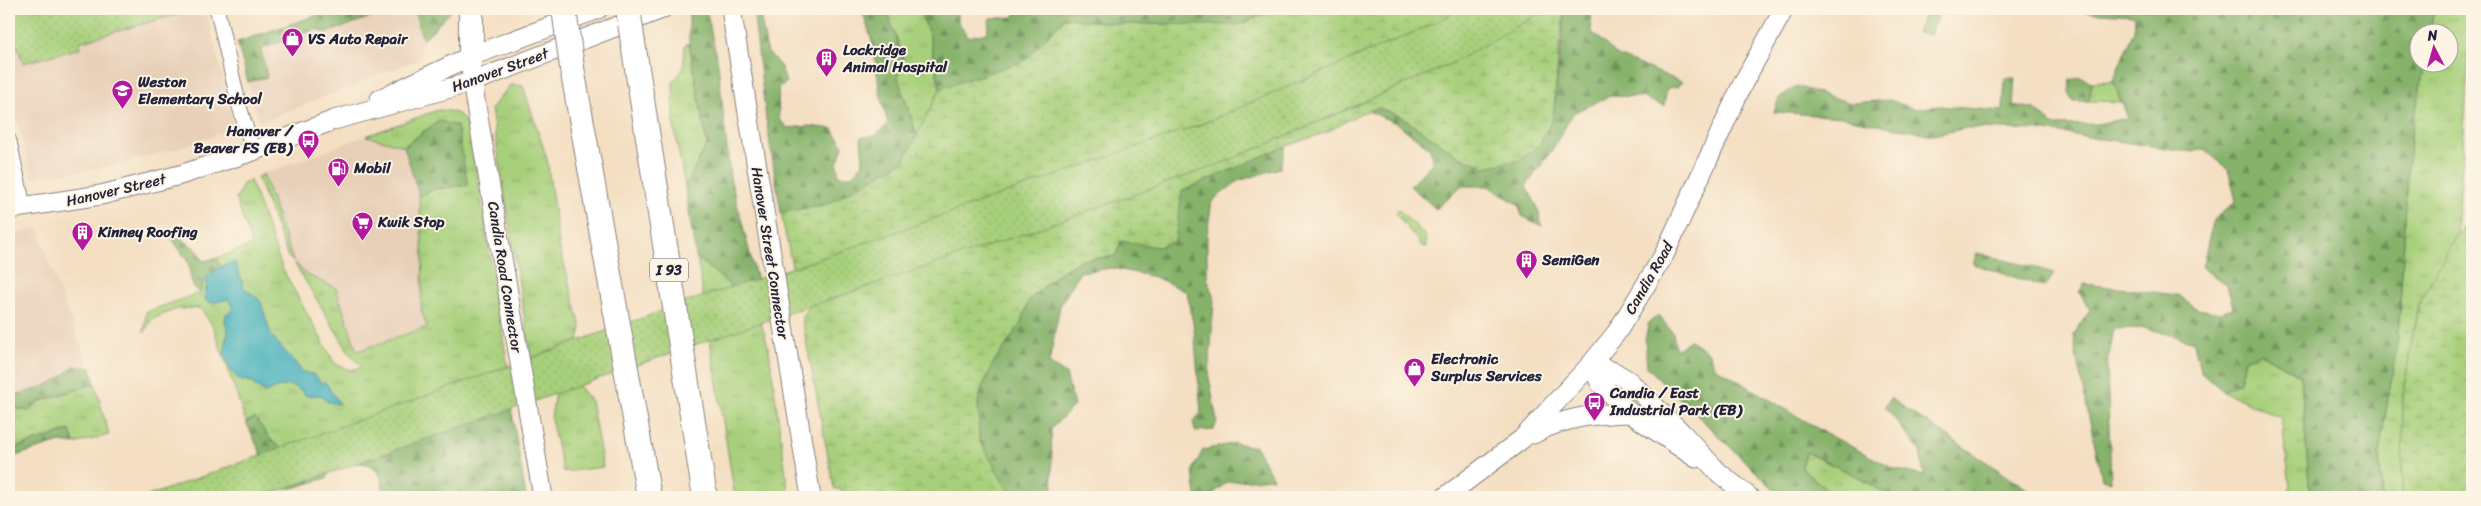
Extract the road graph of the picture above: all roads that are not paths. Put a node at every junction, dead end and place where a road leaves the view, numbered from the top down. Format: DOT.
graph roads {
  1 [pos="217,9"];
  2 [pos="471,9"];
  3 [pos="564,9"];
  4 [pos="598,9"];
  5 [pos="628,9"];
  6 [pos="662,9"];
  7 [pos="731,9"];
  8 [pos="1784,9"];
  9 [pos="471,56"];
  10 [pos="472,82"];
  11 [pos="334,120"];
  12 [pos="9,140"];
  13 [pos="253,151"];
  14 [pos="16,208"];
  15 [pos="1592,364"];
  16 [pos="1630,413"];
  17 [pos="1522,439"];
  18 [pos="1718,472"];
  19 [pos="543,497"];
  20 [pos="649,497"];
  21 [pos="704,497"];
  22 [pos="811,497"];
  23 [pos="1445,497"];
  24 [pos="1749,497"];
  1 -- 13 [label="street"];
  2 -- 9 [label="highway"];
  3 -- 20 [label="highway, bridge"];
  4 -- 9 [label="main road, Hanover Street"];
  5 -- 21 [label="highway, I 93, bridge"];
  6 -- 10 [label="main road, Hanover Street"];
  7 -- 22 [label="main road, Hanover Street Connector"];
  8 -- 15 [label="main road, Candia Road"];
  9 -- 10 [label="main road, Candia Road Connector"];
  9 -- 11 [label="main road, Hanover Street"];
  10 -- 11 [label="main road, Hanover Street"];
  10 -- 19 [label="main road, Candia Road Connector"];
  11 -- 13 [label="main road, Hanover Street"];
  12 -- 14 [label="street"];
  13 -- 14 [label="main road, Hanover Street"];
  15 -- 16 [label="main road"];
  15 -- 17 [label="main road, Candia Road"];
  15 -- 18 [label="main road"];
  16 -- 17 [label="main road"];
  16 -- 18 [label="main road"];
  17 -- 23 [label="main road, Candia Road"];
  18 -- 24 [label="main road"];
}
